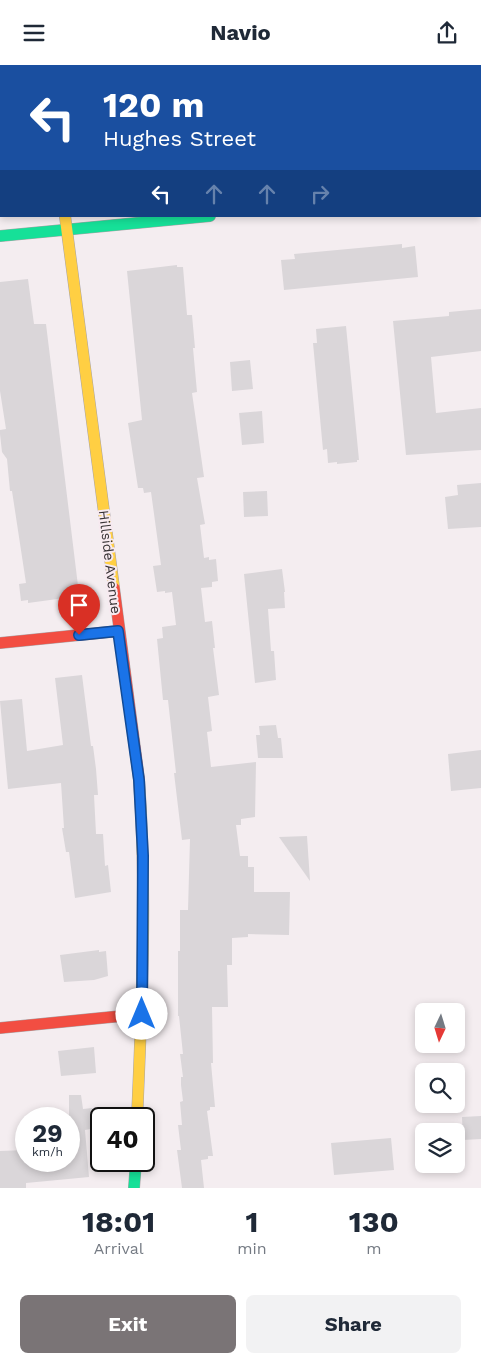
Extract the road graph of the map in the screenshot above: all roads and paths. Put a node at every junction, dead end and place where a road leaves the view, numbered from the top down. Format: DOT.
graph roads {
  1 [pos="65,217"];
  2 [pos="199,217"];
  3 [pos="67,229"];
  4 [pos="0,236"];
  5 [pos="118,631"];
  6 [pos="0,643"];
  7 [pos="142,1014"];
  8 [pos="0,1028"];
  9 [pos="138,1107"];
  10 [pos="135,1172"];
  11 [pos="134,1188"];
  1 -- 3 [label="street, Hillside Avenue"];
  2 -- 3 [label="street"];
  3 -- 4 [label="street"];
  3 -- 5 [label="street, Hillside Avenue"];
  5 -- 6 [label="street"];
  5 -- 7 [label="street, Hillside Avenue"];
  7 -- 8 [label="street"];
  7 -- 9 [label="street, Hillside Avenue"];
  10 -- 11 [label="street"];
}
